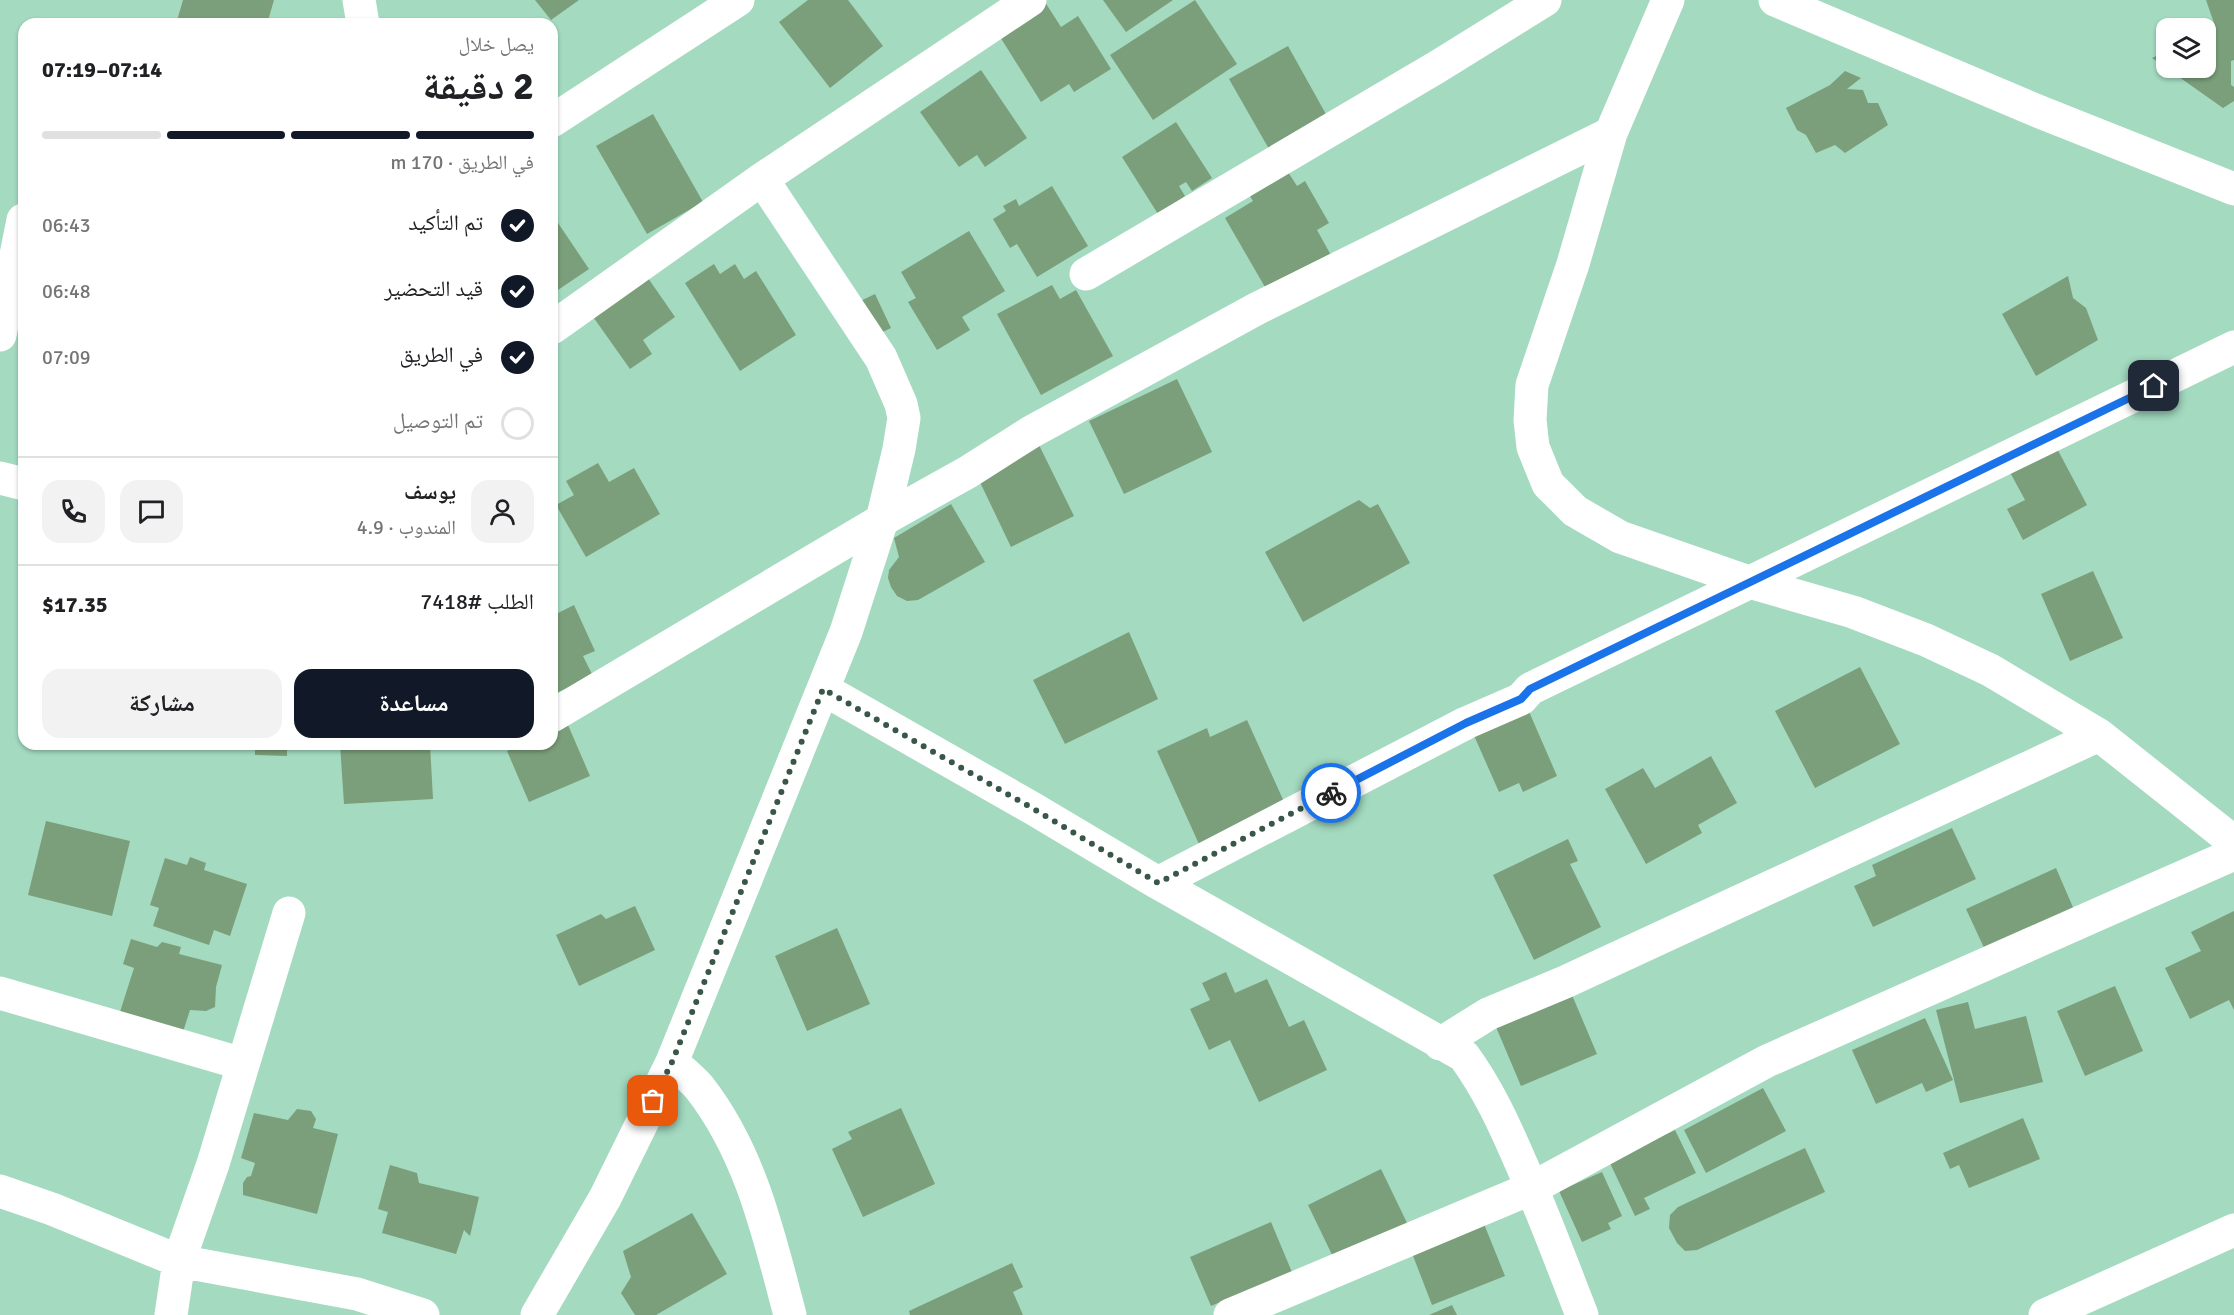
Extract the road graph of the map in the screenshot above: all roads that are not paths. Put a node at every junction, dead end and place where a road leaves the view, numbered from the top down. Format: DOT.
graph roads {
  1 [pos="359,0"];
  2 [pos="738,0"];
  3 [pos="1030,0"];
  4 [pos="1545,0"];
  5 [pos="1668,0"];
  6 [pos="1775,0"];
  7 [pos="362,18"];
  8 [pos="558,117"];
  9 [pos="1611,133"];
  10 [pos="762,179"];
  11 [pos="2234,189"];
  12 [pos="0,213"];
  13 [pos="18,218"];
  14 [pos="18,249"];
  15 [pos="1086,274"];
  16 [pos="558,324"];
  17 [pos="0,335"];
  18 [pos="2234,347"];
  19 [pos="0,478"];
  20 [pos="18,482"];
  21 [pos="882,520"];
  22 [pos="1749,582"];
  23 [pos="823,689"];
  24 [pos="558,712"];
  25 [pos="2099,735"];
  26 [pos="2234,842"];
  27 [pos="2234,854"];
  28 [pos="1158,883"];
  29 [pos="289,913"];
  30 [pos="0,993"];
  31 [pos="1440,1044"];
  32 [pos="672,1062"];
  33 [pos="243,1064"];
  34 [pos="1532,1188"];
  35 [pos="0,1191"];
  36 [pos="2234,1230"];
  37 [pos="178,1261"];
  38 [pos="171,1315"];
  39 [pos="423,1315"];
  40 [pos="537,1315"];
  41 [pos="790,1315"];
  42 [pos="1230,1315"];
  43 [pos="1582,1315"];
  44 [pos="2045,1315"];
  1 -- 7 [label="street"];
  2 -- 8 [label="street"];
  3 -- 10 [label="street"];
  4 -- 15 [label="street"];
  5 -- 9 [label="street"];
  6 -- 11 [label="street"];
  9 -- 21 [label="street"];
  9 -- 22 [label="street"];
  10 -- 16 [label="street"];
  10 -- 21 [label="street"];
  12 -- 13 [label="street"];
  14 -- 17 [label="street"];
  18 -- 22 [label="street"];
  19 -- 20 [label="street"];
  21 -- 23 [label="street"];
  21 -- 24 [label="street"];
  22 -- 25 [label="street"];
  22 -- 28 [label="street"];
  23 -- 28 [label="street"];
  23 -- 32 [label="street"];
  25 -- 26 [label="street"];
  25 -- 31 [label="street"];
  27 -- 34 [label="street"];
  28 -- 31 [label="street"];
  29 -- 33 [label="street"];
  30 -- 33 [label="street"];
  31 -- 34 [label="street"];
  32 -- 40 [label="street"];
  32 -- 41 [label="street"];
  33 -- 37 [label="street"];
  34 -- 42 [label="street"];
  34 -- 43 [label="street"];
  35 -- 37 [label="street"];
  36 -- 44 [label="street"];
  37 -- 38 [label="street"];
  37 -- 39 [label="street"];
}
